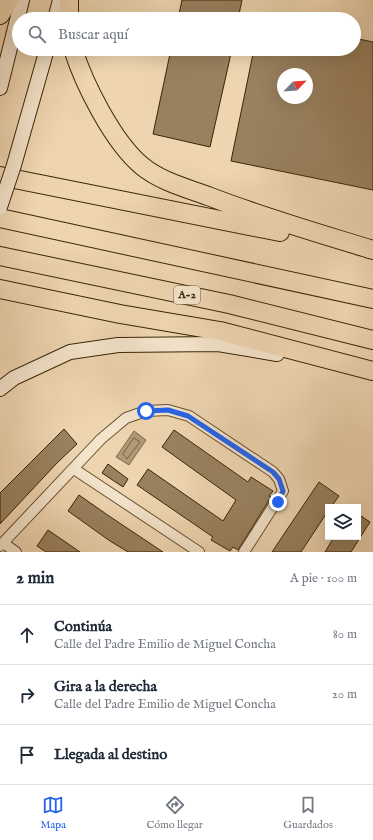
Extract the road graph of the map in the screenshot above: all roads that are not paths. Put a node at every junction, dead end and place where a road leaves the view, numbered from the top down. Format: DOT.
graph roads {
  1 [pos="9,0"];
  2 [pos="22,0"];
  3 [pos="60,0"];
  4 [pos="69,0"];
  5 [pos="19,12"];
  6 [pos="57,12"];
  7 [pos="70,12"];
  8 [pos="0,16"];
  9 [pos="12,40"];
  10 [pos="45,56"];
  11 [pos="75,56"];
  12 [pos="0,88"];
  13 [pos="7,170"];
  14 [pos="0,206"];
  15 [pos="0,218"];
  16 [pos="373,251"];
  17 [pos="0,256"];
  18 [pos="0,289"];
  19 [pos="373,299"];
  20 [pos="373,340"];
  21 [pos="365,369"];
  22 [pos="0,389"];
  23 [pos="74,469"];
  24 [pos="1,545"];
  25 [pos="16,552"];
  26 [pos="199,552"];
  27 [pos="244,552"];
  1 -- 8 [label="highway"];
  2 -- 5 [label="street"];
  3 -- 6 [label="street"];
  4 -- 7 [label="highway"];
  9 -- 12 [label="street"];
  10 -- 13 [label="street"];
  11 -- 16 [label="highway"];
  13 -- 14 [label="street, bridge"];
  13 -- 16 [label="highway"];
  15 -- 19 [label="highway"];
  17 -- 20 [label="highway, A-2"];
  18 -- 21 [label="highway"];
  21 -- 22 [label="street"];
  23 -- 24 [label="street"];
  23 -- 26 [label="street"];
  23 -- 27 [label="street"];
  24 -- 25 [label="street"];
}
